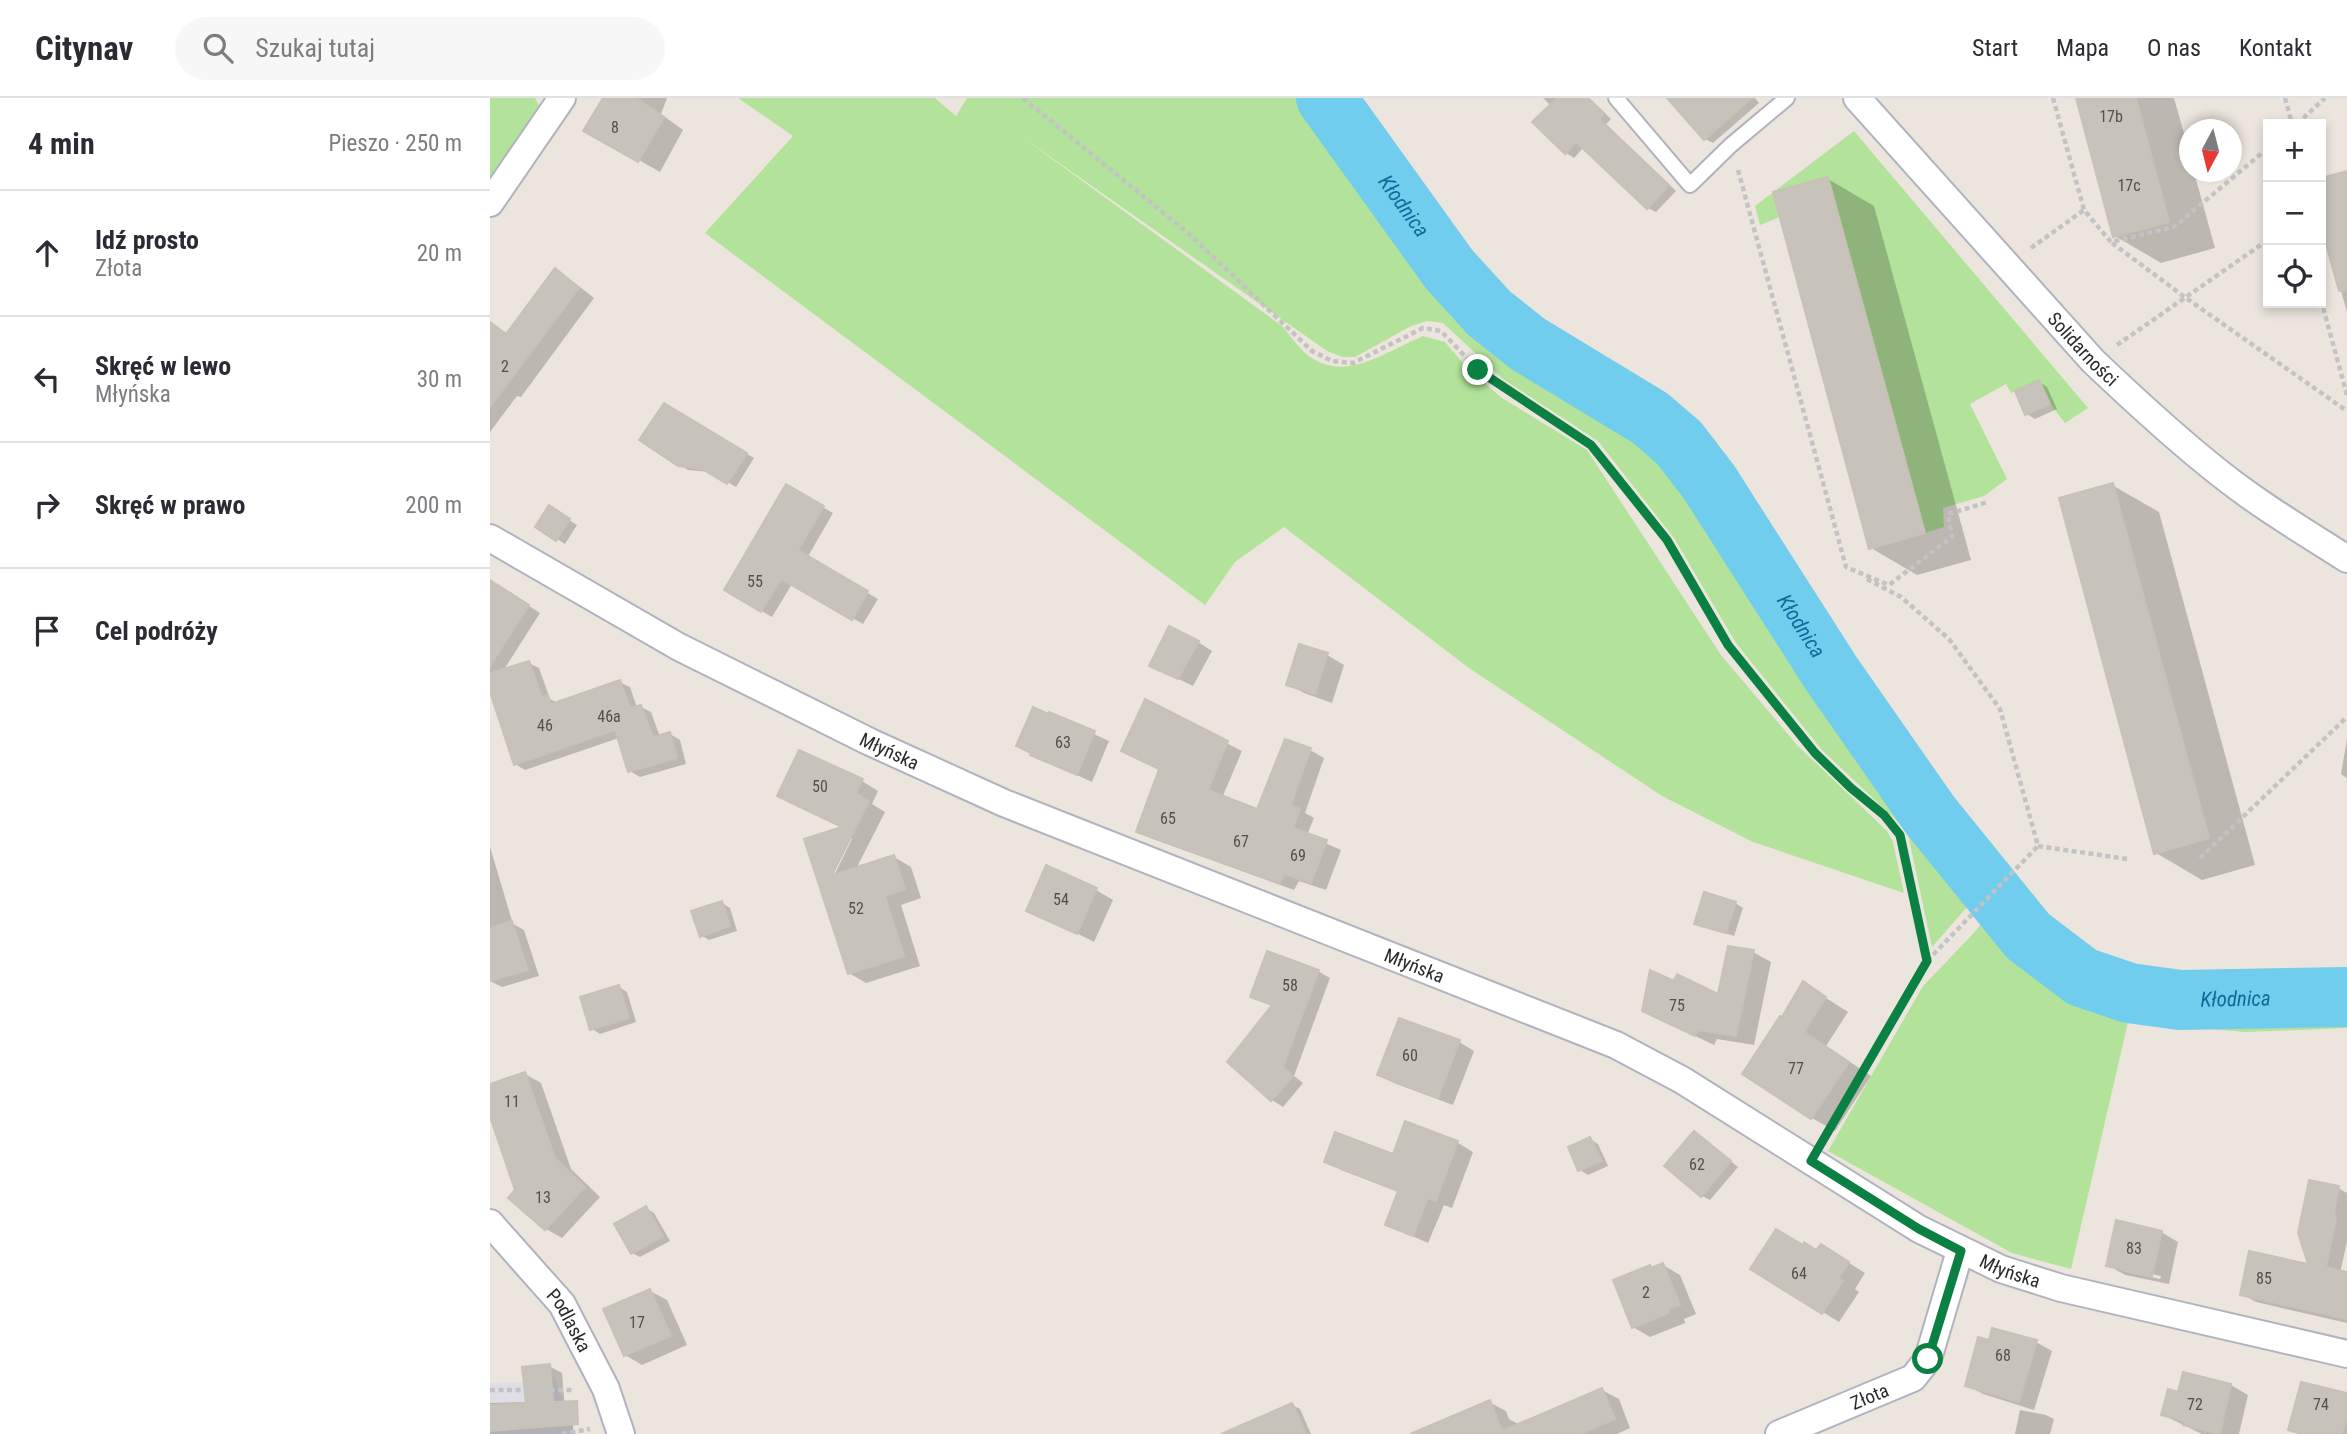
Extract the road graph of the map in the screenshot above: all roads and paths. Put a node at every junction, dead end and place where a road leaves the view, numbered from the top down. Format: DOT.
graph roads {
  1 [pos="562,98"];
  2 [pos="1023,98"];
  3 [pos="1616,98"];
  4 [pos="1787,98"];
  5 [pos="1857,98"];
  6 [pos="2053,98"];
  7 [pos="2285,98"];
  8 [pos="2325,98"];
  9 [pos="2292,119"];
  10 [pos="2300,119"];
  11 [pos="1731,145"];
  12 [pos="2263,152"];
  13 [pos="490,203"];
  14 [pos="2084,210"];
  15 [pos="2111,242"];
  16 [pos="2263,244"];
  17 [pos="2007,265"];
  18 [pos="2186,298"];
  19 [pos="2323,308"];
  20 [pos="2094,361"];
  21 [pos="2347,395"];
  22 [pos="2347,411"];
  23 [pos="1988,502"];
  24 [pos="490,538"];
  25 [pos="2347,559"];
  26 [pos="1846,567"];
  27 [pos="2347,717"];
  28 [pos="2038,846"];
  29 [pos="2200,858"];
  30 [pos="2126,859"];
  31 [pos="1927,961"];
  32 [pos="1811,1161"];
  33 [pos="490,1223"];
  34 [pos="1961,1251"];
  35 [pos="2347,1354"];
  36 [pos="606,1389"];
  37 [pos="490,1390"];
  38 [pos="621,1434"];
  39 [pos="1779,1434"];
  1 -- 13 [label="street"];
  2 -- 31 [label="path"];
  3 -- 11 [label="lane"];
  4 -- 11 [label="lane"];
  5 -- 17 [label="street, Solidarności"];
  6 -- 14 [label="path"];
  7 -- 9 [label="path"];
  8 -- 10 [label="path"];
  11 -- 26 [label="path"];
  12 -- 15 [label="path"];
  14 -- 15 [label="path"];
  14 -- 17 [label="path"];
  15 -- 18 [label="path"];
  16 -- 18 [label="path"];
  17 -- 20 [label="street, Solidarności"];
  18 -- 20 [label="path"];
  18 -- 22 [label="path"];
  19 -- 21 [label="path"];
  20 -- 25 [label="street, Solidarności"];
  23 -- 26 [label="path"];
  24 -- 32 [label="street, Młyńska"];
  26 -- 28 [label="path"];
  27 -- 29 [label="path"];
  28 -- 30 [label="path"];
  28 -- 31 [label="path"];
  31 -- 32 [label="path"];
  32 -- 34 [label="street, Młyńska"];
  33 -- 36 [label="street, Podlaska"];
  34 -- 35 [label="street, Młyńska"];
  34 -- 39 [label="street, Złota"];
  36 -- 37 [label="path"];
  36 -- 38 [label="street, Podlaska"];
}
